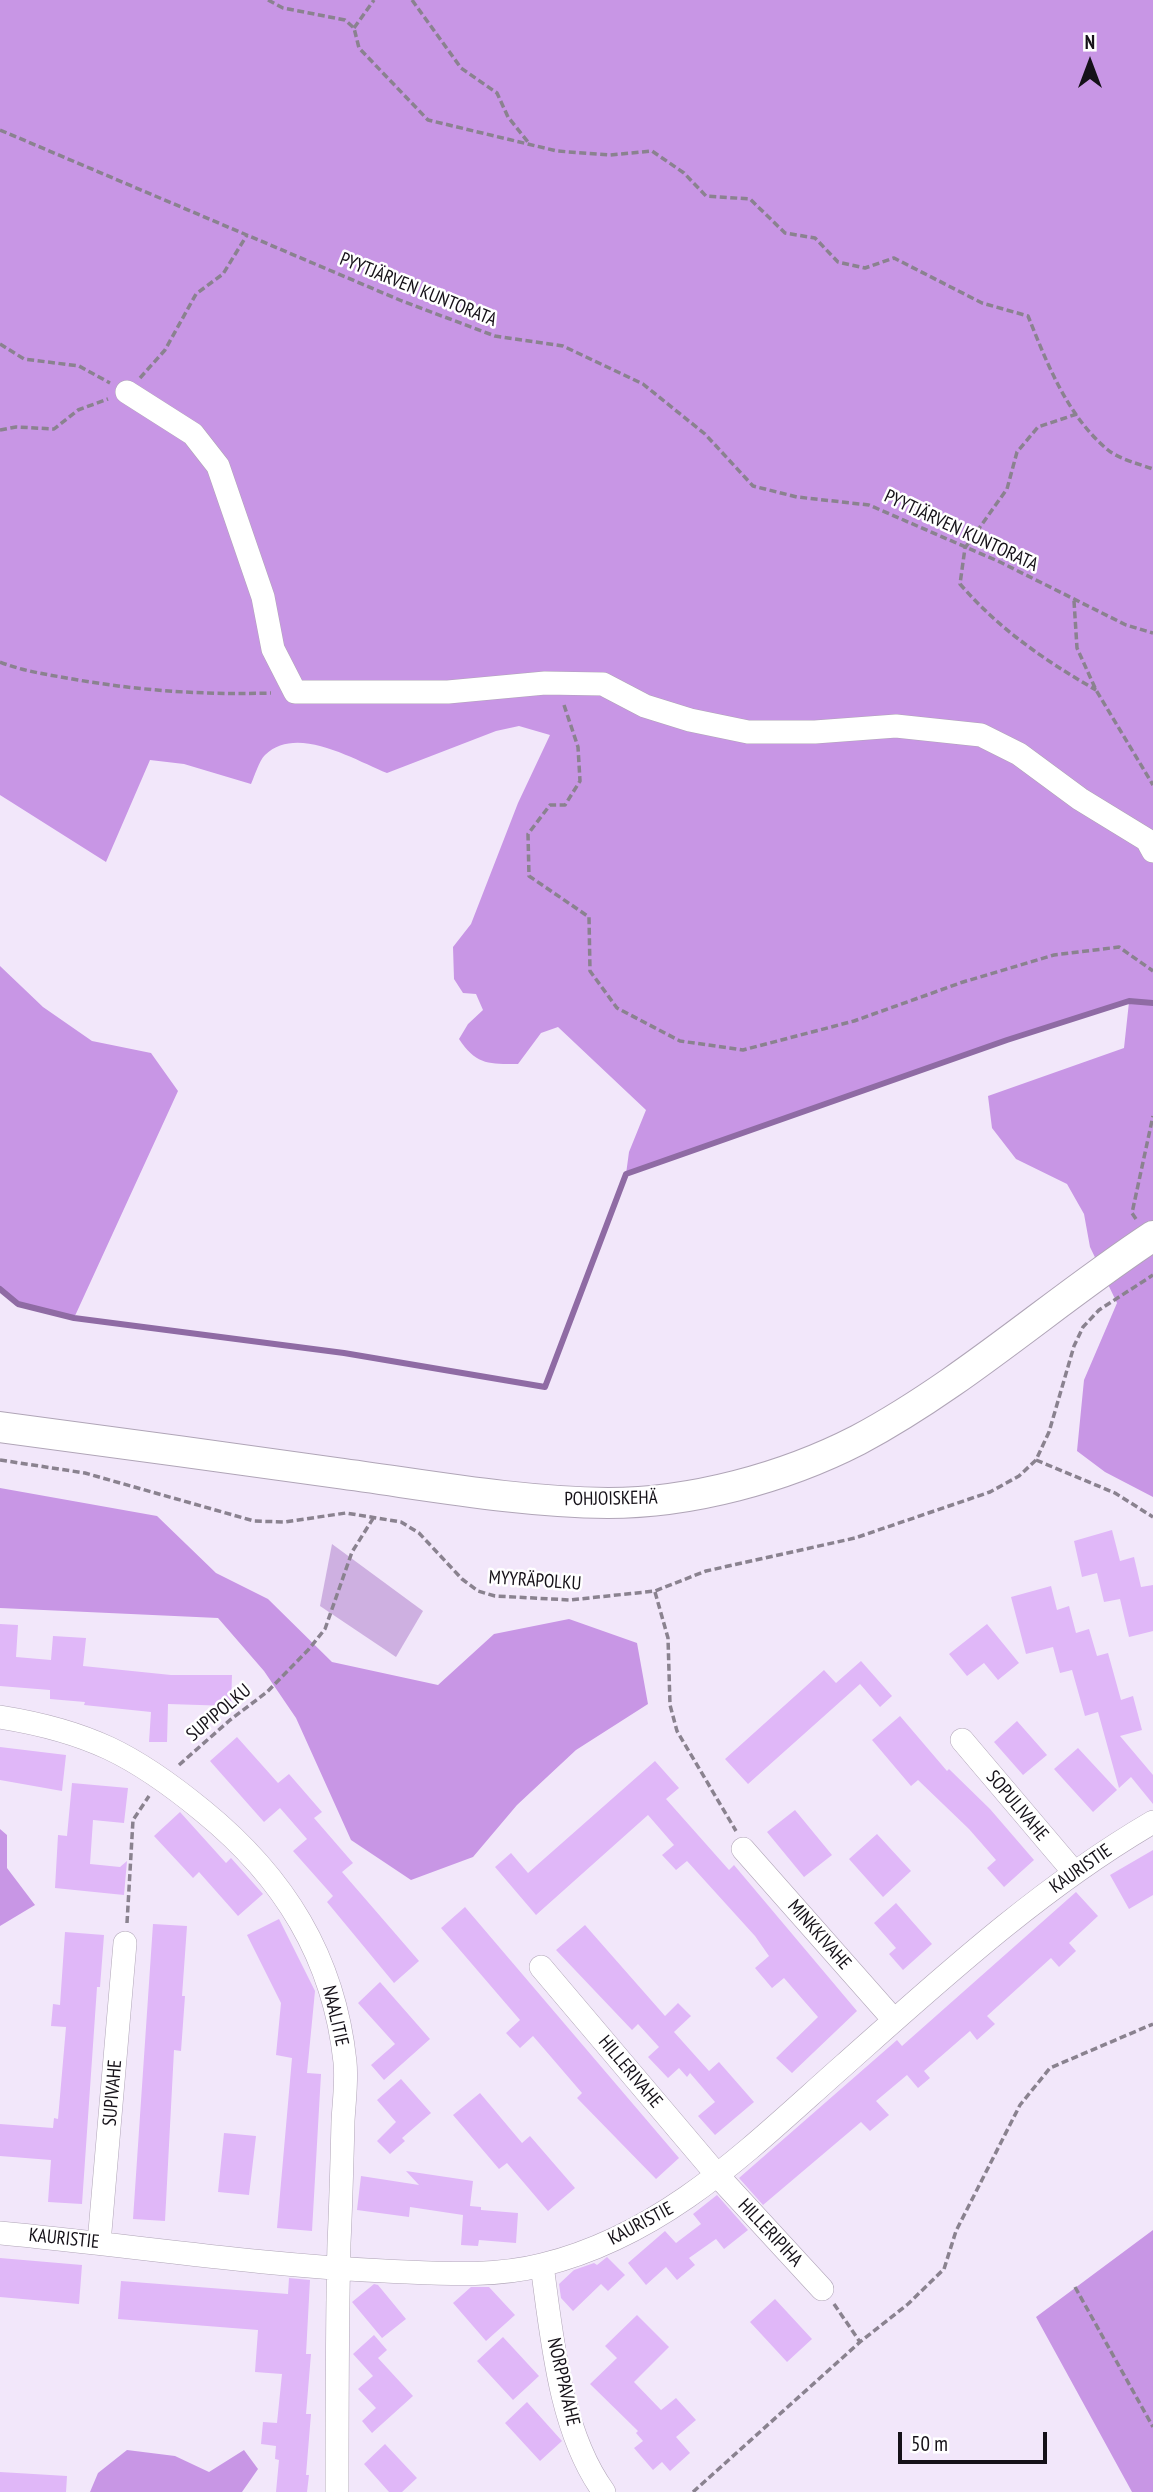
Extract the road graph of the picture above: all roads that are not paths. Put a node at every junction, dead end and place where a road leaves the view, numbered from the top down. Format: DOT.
graph roads {
  1 [pos="127,392"];
  2 [pos="1153,851"];
  3 [pos="1151,1237"];
  4 [pos="0,1427"];
  5 [pos="0,1717"];
  6 [pos="962,1740"];
  7 [pos="1153,1822"];
  8 [pos="743,1849"];
  9 [pos="1073,1871"];
  10 [pos="125,1943"];
  11 [pos="541,1967"];
  12 [pos="894,2020"];
  13 [pos="718,2176"];
  14 [pos="0,2233"];
  15 [pos="99,2243"];
  16 [pos="542,2265"];
  17 [pos="338,2269"];
  18 [pos="822,2289"];
  19 [pos="337,2492"];
  20 [pos="604,2492"];
  1 -- 2 [label="street"];
  3 -- 4 [label="main road, POHJOISKEHÄ"];
  5 -- 17 [label="street, NAALITIE"];
  6 -- 9 [label="street, SOPULIVAHE"];
  7 -- 9 [label="street, KAURISTIE"];
  8 -- 12 [label="street, MINKKIVAHE"];
  9 -- 12 [label="street, KAURISTIE"];
  10 -- 15 [label="street, SUPIVAHE"];
  11 -- 13 [label="street, HILLERIVAHE"];
  12 -- 13 [label="street, KAURISTIE"];
  13 -- 16 [label="street, KAURISTIE"];
  13 -- 18 [label="street, HILLERIPIHA"];
  14 -- 15 [label="street, KAURISTIE"];
  15 -- 17 [label="street, KAURISTIE"];
  16 -- 17 [label="street, KAURISTIE"];
  16 -- 20 [label="street, NORPPAVAHE"];
  17 -- 19 [label="street, NAALITIE"];
}
